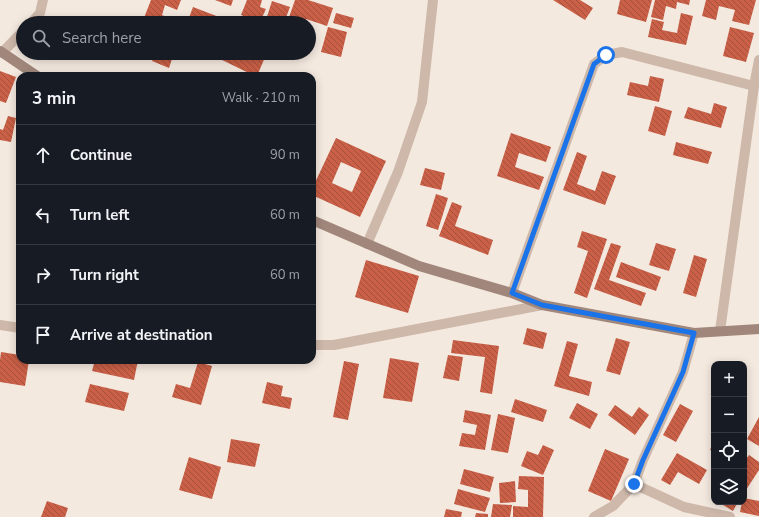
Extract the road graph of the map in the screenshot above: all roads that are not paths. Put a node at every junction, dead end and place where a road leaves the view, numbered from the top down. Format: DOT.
graph roads {
  1 [pos="43,0"];
  2 [pos="433,0"];
  3 [pos="37,16"];
  4 [pos="16,38"];
  5 [pos="1,52"];
  6 [pos="759,60"];
  7 [pos="31,72"];
  8 [pos="754,86"];
  9 [pos="316,222"];
  10 [pos="367,244"];
  11 [pos="512,293"];
  12 [pos="542,305"];
  13 [pos="0,325"];
  14 [pos="16,327"];
  15 [pos="759,329"];
  16 [pos="720,331"];
  17 [pos="694,333"];
  18 [pos="316,345"];
  19 [pos="634,484"];
  20 [pos="594,517"];
  21 [pos="730,517"];
  1 -- 3 [label="street"];
  2 -- 10 [label="street"];
  4 -- 5 [label="street"];
  5 -- 7 [label="street"];
  6 -- 8 [label="street"];
  8 -- 11 [label="street"];
  8 -- 16 [label="street"];
  9 -- 10 [label="street"];
  10 -- 11 [label="street"];
  11 -- 12 [label="street"];
  12 -- 17 [label="street"];
  12 -- 18 [label="street"];
  13 -- 14 [label="street"];
  15 -- 16 [label="street"];
  16 -- 17 [label="street"];
  17 -- 19 [label="street"];
  19 -- 20 [label="street"];
  19 -- 21 [label="street"];
}
